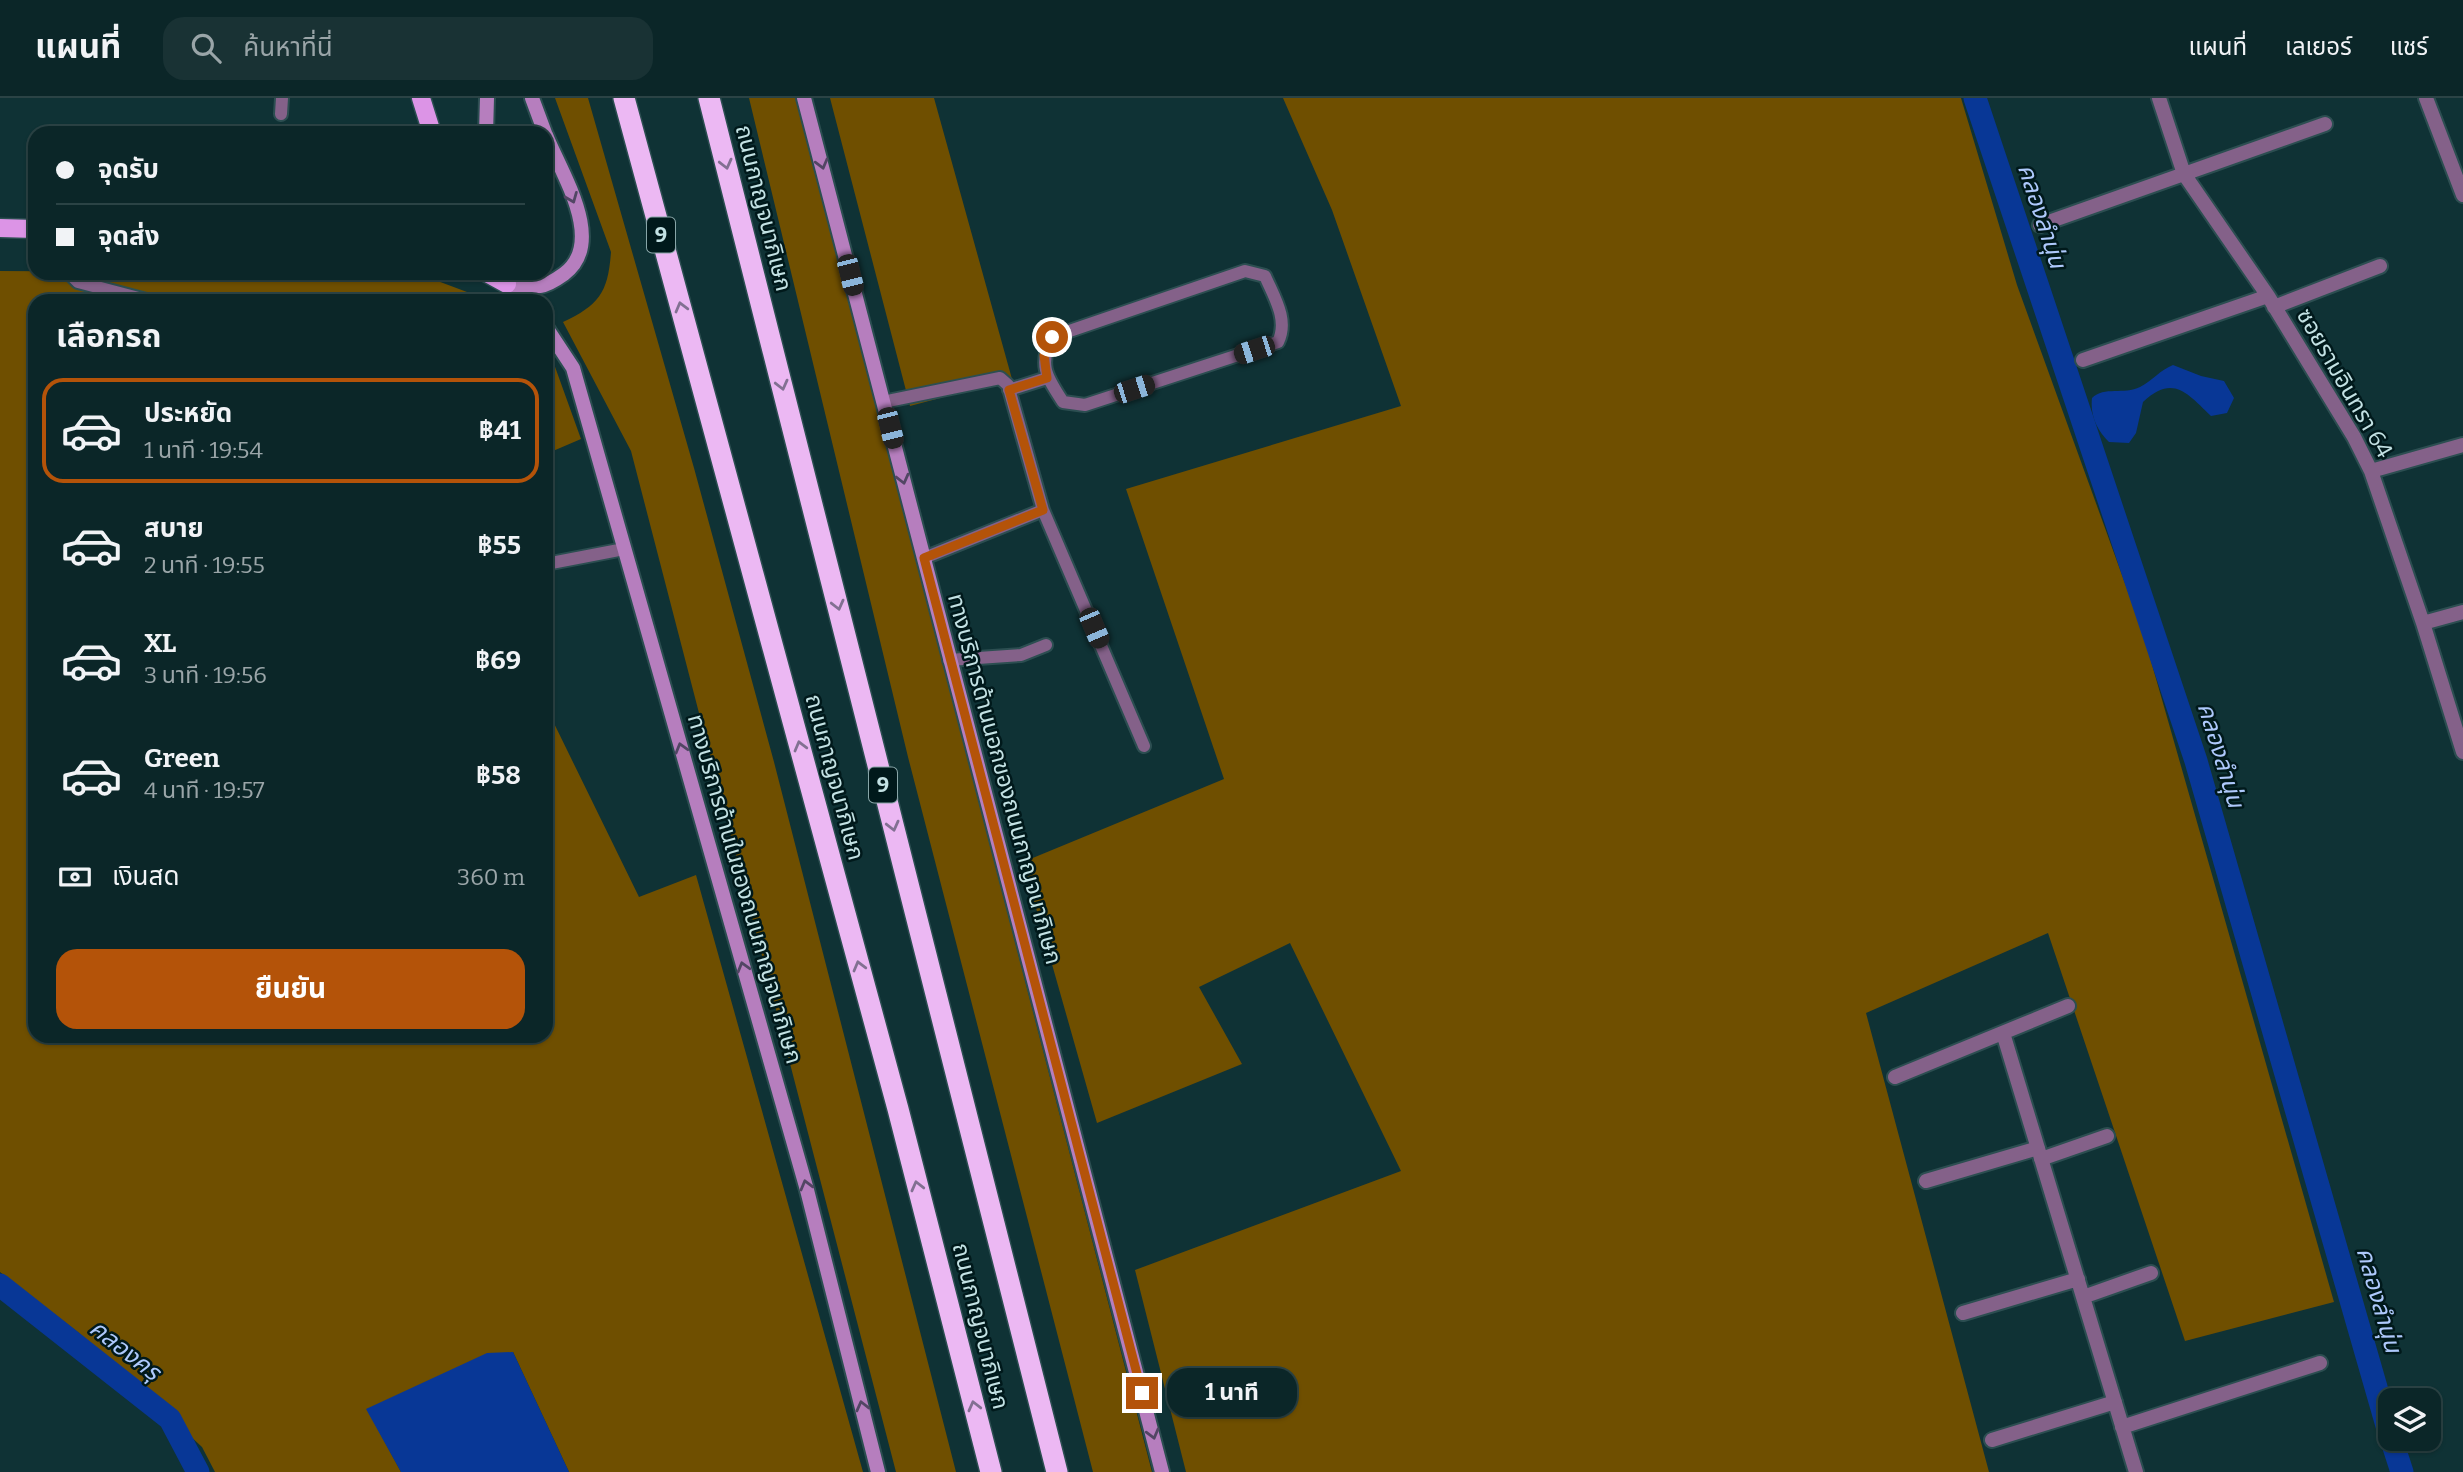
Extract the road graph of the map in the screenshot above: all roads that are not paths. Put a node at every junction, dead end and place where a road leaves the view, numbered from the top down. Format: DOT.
graph roads {
  1 [pos="282,98"];
  2 [pos="421,98"];
  3 [pos="487,98"];
  4 [pos="532,98"];
  5 [pos="624,98"];
  6 [pos="709,98"];
  7 [pos="804,98"];
  8 [pos="2159,98"];
  9 [pos="2426,98"];
  10 [pos="281,114"];
  11 [pos="2325,124"];
  12 [pos="430,126"];
  13 [pos="486,126"];
  14 [pos="543,126"];
  15 [pos="553,151"];
  16 [pos="2184,174"];
  17 [pos="2463,195"];
  18 [pos="2039,225"];
  19 [pos="0,228"];
  20 [pos="28,229"];
  21 [pos="2380,266"];
  22 [pos="76,280"];
  23 [pos="504,280"];
  24 [pos="512,280"];
  25 [pos="123,294"];
  26 [pos="517,294"];
  27 [pos="2271,302"];
  28 [pos="553,338"];
  29 [pos="2083,360"];
  30 [pos="1047,378"];
  31 [pos="1009,390"];
  32 [pos="883,402"];
  33 [pos="2463,445"];
  34 [pos="2371,471"];
  35 [pos="1043,510"];
  36 [pos="624,549"];
  37 [pos="924,558"];
  38 [pos="553,563"];
  39 [pos="2463,612"];
  40 [pos="2423,623"];
  41 [pos="1046,645"];
  42 [pos="949,660"];
  43 [pos="1144,746"];
  44 [pos="2463,752"];
  45 [pos="2068,1006"];
  46 [pos="2003,1033"];
  47 [pos="1895,1077"];
  48 [pos="2107,1136"];
  49 [pos="2040,1153"];
  50 [pos="1926,1181"];
  51 [pos="2151,1273"];
  52 [pos="2078,1279"];
  53 [pos="2083,1297"];
  54 [pos="1963,1313"];
  55 [pos="2320,1363"];
  56 [pos="2115,1402"];
  57 [pos="2122,1427"];
  58 [pos="1992,1440"];
  59 [pos="878,1472"];
  60 [pos="991,1472"];
  61 [pos="1056,1472"];
  62 [pos="1162,1472"];
  63 [pos="2136,1472"];
  1 -- 10 [label="lane"];
  2 -- 12 [label="main road"];
  3 -- 13 [label="main road"];
  4 -- 14 [label="main road"];
  60 -- 5 [label="highway, ถนนกาญจนาภิเษก / 9, one-way"];
  6 -- 61 [label="highway, ถนนกาญจนาภิเษก / 9, one-way"];
  7 -- 32 [label="main road, ทางบริการด้านนอกของถนนกาญจนาภิเษก, one-way"];
  8 -- 16 [label="street, ซอยรามอินทรา 64"];
  9 -- 17 [label="street"];
  11 -- 16 [label="street"];
  15 -- 24 [label="main road, one-way"];
  16 -- 18 [label="street"];
  16 -- 27 [label="street, ซอยรามอินทรา 64"];
  19 -- 20 [label="main road"];
  21 -- 27 [label="street"];
  22 -- 25 [label="lane"];
  23 -- 26 [label="main road"];
  27 -- 29 [label="street"];
  27 -- 34 [label="street, ซอยรามอินทรา 64"];
  28 -- 36 [label="main road, ทางบริการด้านในของถนนกาญจนาภิเษก"];
  30 -- 30 [label="lane"];
  30 -- 31 [label="lane"];
  31 -- 32 [label="lane"];
  31 -- 35 [label="lane"];
  32 -- 37 [label="main road, ทางบริการด้านนอกของถนนกาญจนาภิเษก, one-way"];
  33 -- 34 [label="street"];
  34 -- 40 [label="street, ซอยรามอินทรา 64"];
  35 -- 37 [label="lane"];
  35 -- 43 [label="lane"];
  36 -- 38 [label="lane"];
  59 -- 36 [label="main road, ทางบริการด้านในของถนนกาญจนาภิเษก, one-way"];
  37 -- 42 [label="main road, ทางบริการด้านนอกของถนนกาญจนาภิเษก"];
  39 -- 40 [label="street"];
  40 -- 44 [label="street, ซอยรามอินทรา 64"];
  41 -- 42 [label="lane"];
  42 -- 62 [label="main road, ทางบริการด้านนอกของถนนกาญจนาภิเษก, one-way"];
  45 -- 46 [label="street"];
  46 -- 47 [label="street"];
  46 -- 49 [label="street"];
  48 -- 49 [label="street"];
  49 -- 50 [label="street"];
  49 -- 52 [label="street"];
  51 -- 53 [label="street"];
  52 -- 53 [label="street"];
  52 -- 54 [label="street"];
  53 -- 56 [label="street"];
  55 -- 57 [label="street"];
  56 -- 57 [label="street"];
  56 -- 58 [label="street"];
  57 -- 63 [label="street"];
}
